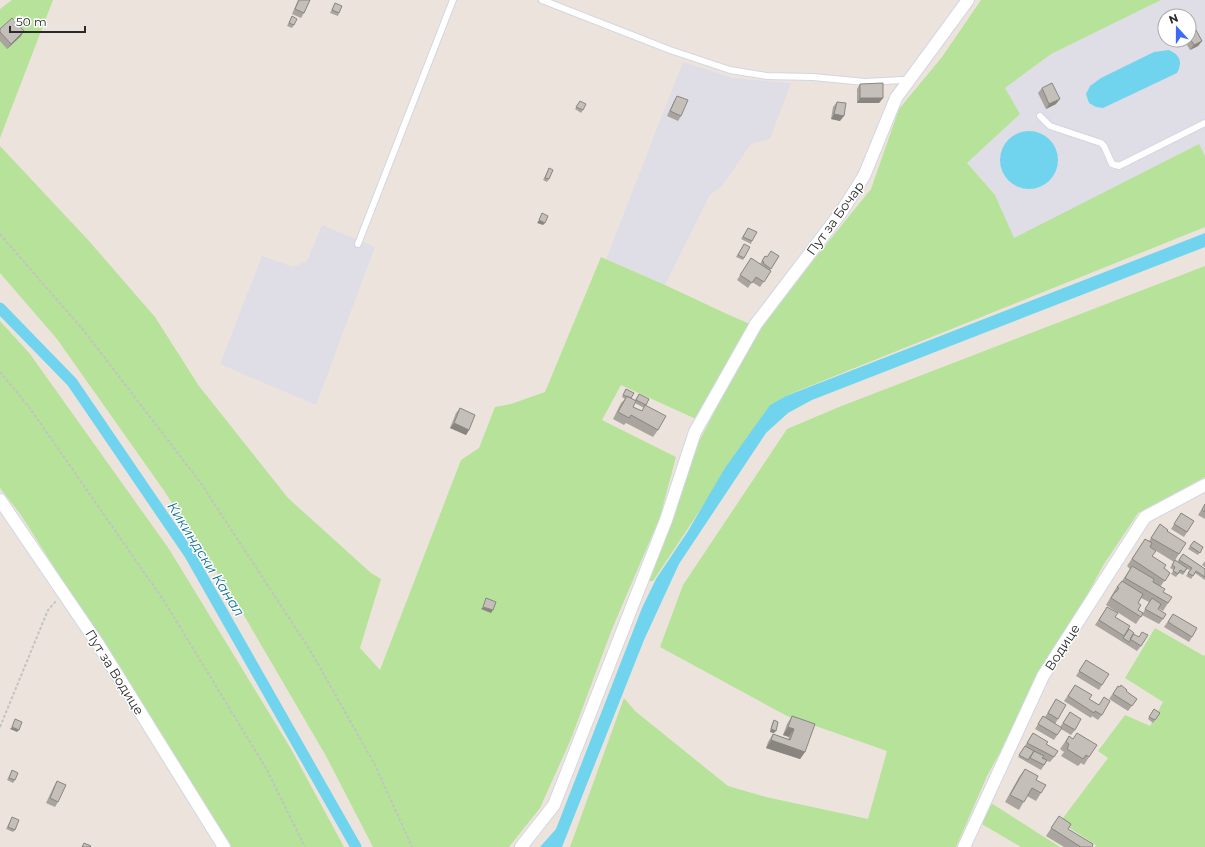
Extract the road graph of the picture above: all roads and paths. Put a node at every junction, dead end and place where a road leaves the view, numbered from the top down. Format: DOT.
graph roads {
  1 [pos="453,0"];
  2 [pos="542,0"];
  3 [pos="968,0"];
  4 [pos="908,81"];
  5 [pos="1040,116"];
  6 [pos="1205,124"];
  7 [pos="0,234"];
  8 [pos="358,244"];
  9 [pos="0,372"];
  10 [pos="1205,485"];
  11 [pos="0,500"];
  12 [pos="65,596"];
  13 [pos="0,728"];
  14 [pos="224,847"];
  15 [pos="305,847"];
  16 [pos="412,847"];
  17 [pos="521,847"];
  18 [pos="964,847"];
  1 -- 8 [label="lane"];
  2 -- 4 [label="lane"];
  3 -- 4 [label="street, Пут за Бочар"];
  4 -- 17 [label="street, Пут за Бочар"];
  5 -- 6 [label="lane"];
  7 -- 16 [label="path"];
  9 -- 15 [label="path"];
  10 -- 18 [label="street, Водице"];
  11 -- 12 [label="street, Пут за Водице"];
  12 -- 13 [label="path"];
  12 -- 14 [label="street, Пут за Водице"];
}
